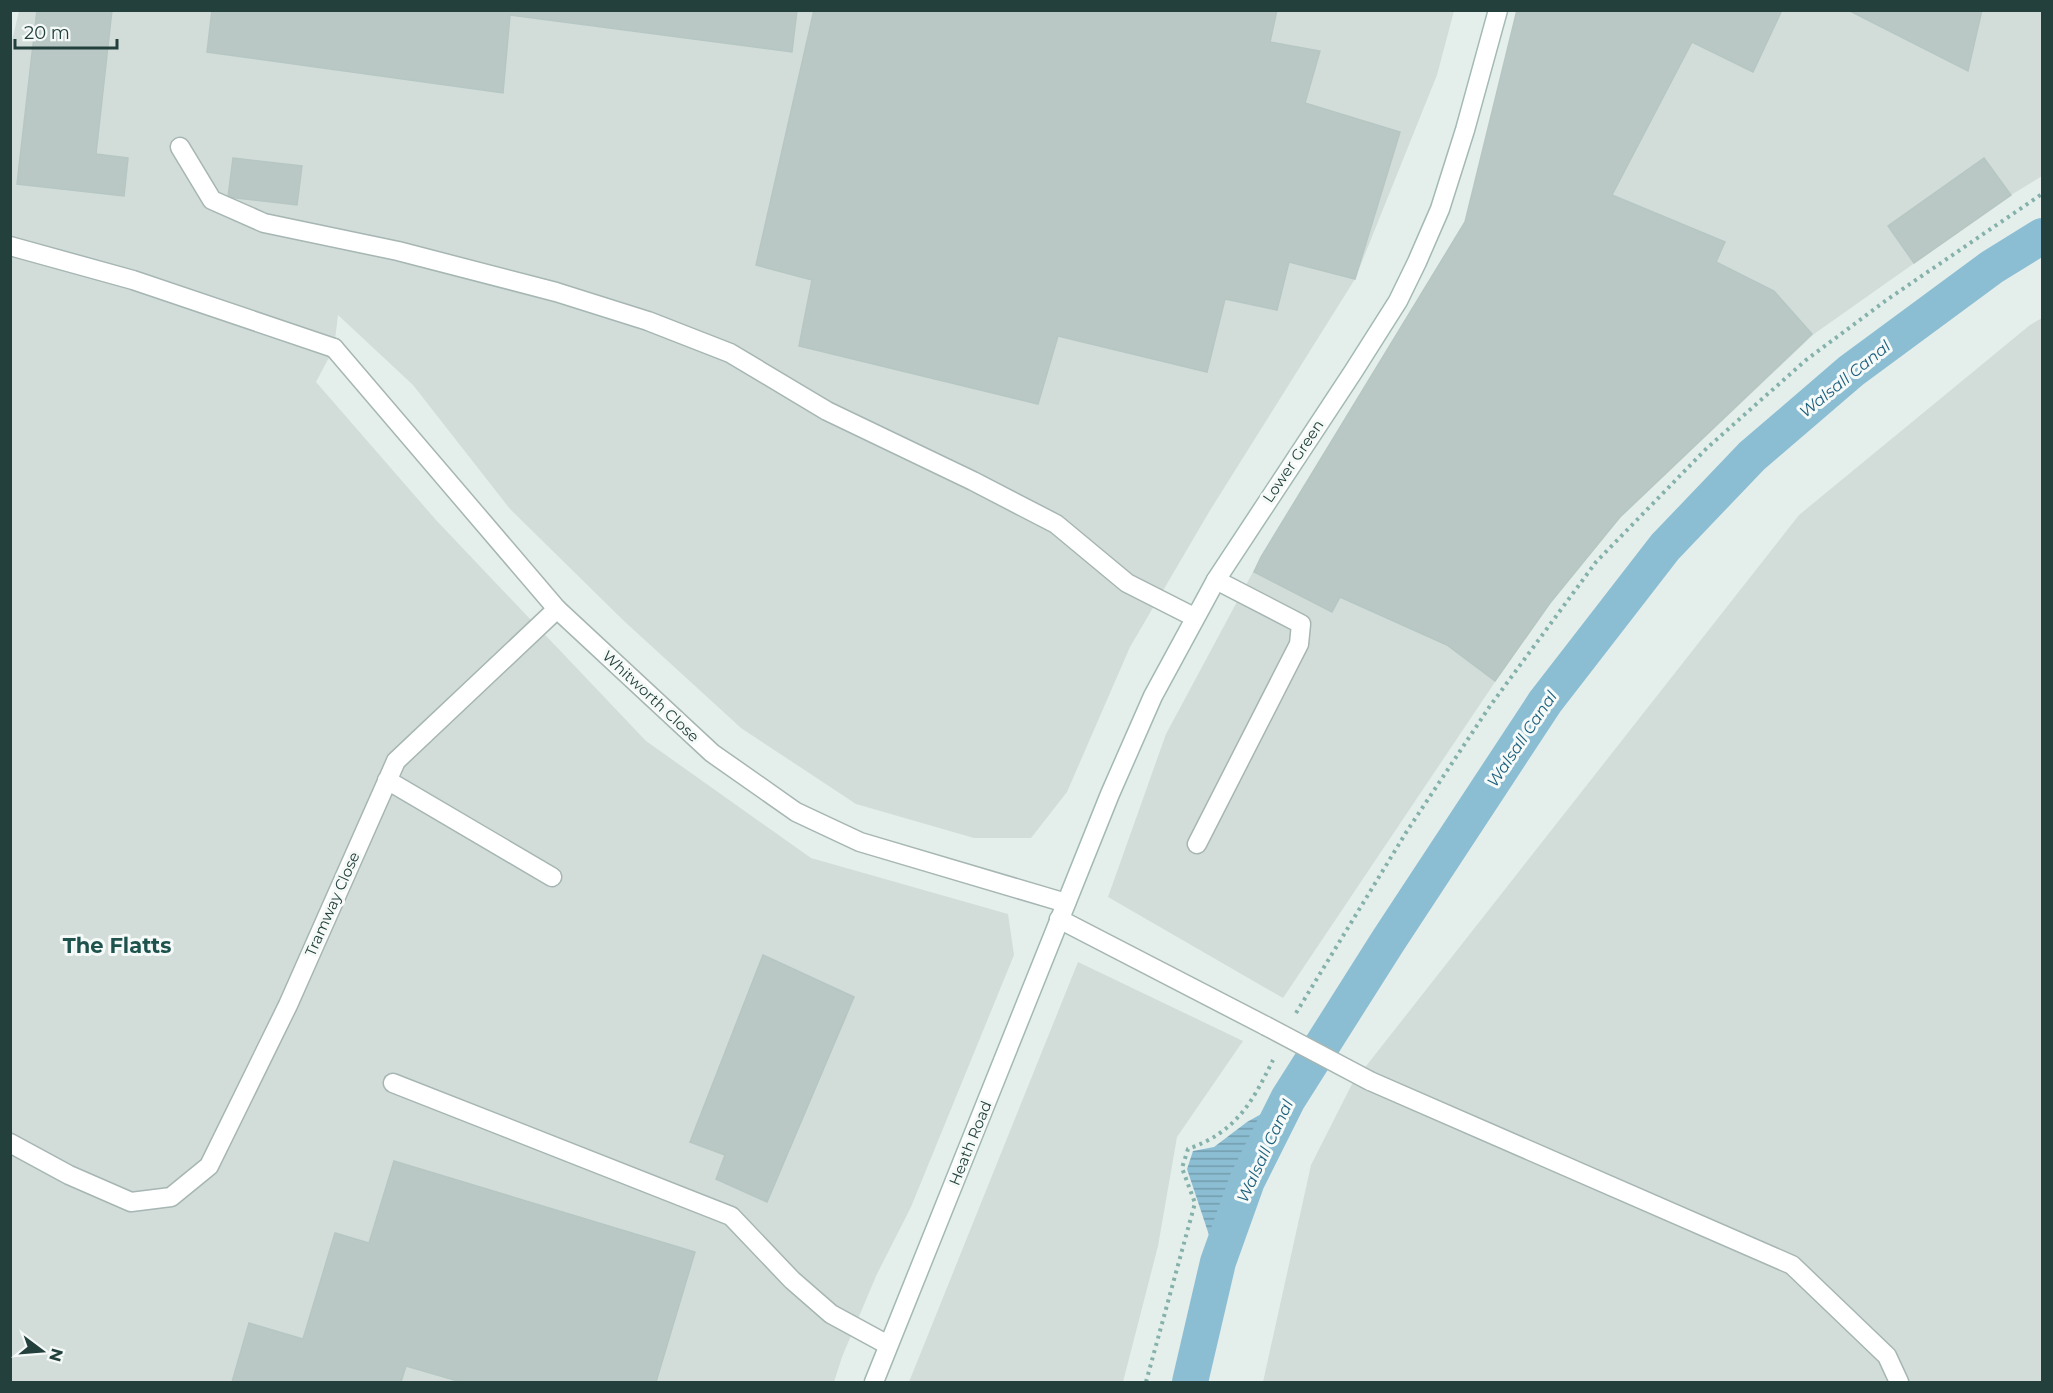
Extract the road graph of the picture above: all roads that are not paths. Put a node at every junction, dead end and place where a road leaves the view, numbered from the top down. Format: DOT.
graph roads {
  1 [pos="1498,10"];
  2 [pos="180,147"];
  3 [pos="10,246"];
  4 [pos="1216,579"];
  5 [pos="557,609"];
  6 [pos="1194,617"];
  7 [pos="387,780"];
  8 [pos="1197,844"];
  9 [pos="552,877"];
  10 [pos="1062,911"];
  11 [pos="393,1083"];
  12 [pos="10,1143"];
  13 [pos="888,1345"];
  14 [pos="874,1383"];
  15 [pos="1899,1383"];
  1 -- 4 [label="street, Lower Green"];
  2 -- 6 [label="street"];
  3 -- 5 [label="street, Whitworth Close"];
  4 -- 6 [label="street, Lower Green"];
  4 -- 8 [label="street"];
  5 -- 7 [label="street, Tramway Close"];
  5 -- 10 [label="street, Whitworth Close"];
  6 -- 10 [label="street, Lower Green"];
  7 -- 9 [label="street"];
  7 -- 12 [label="street, Tramway Close"];
  10 -- 13 [label="street, Heath Road"];
  10 -- 15 [label="street, Whitworth Close, bridge"];
  11 -- 13 [label="street"];
  13 -- 14 [label="street, Heath Road"];
}
